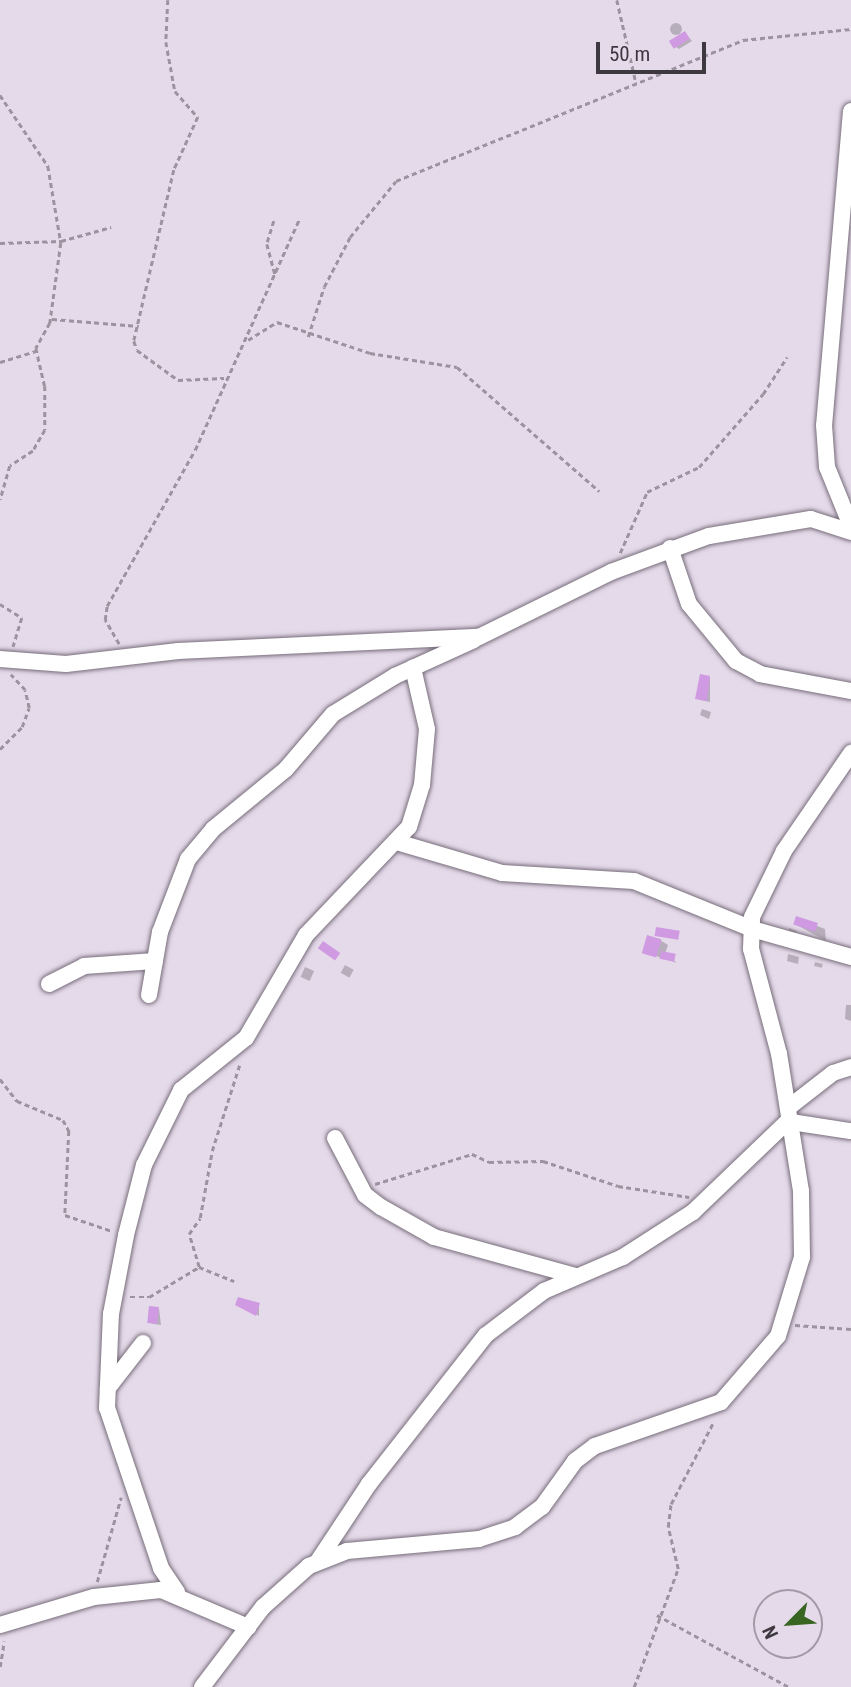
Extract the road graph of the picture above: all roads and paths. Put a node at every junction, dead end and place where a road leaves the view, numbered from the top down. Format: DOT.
graph roads {
  1 [pos="168,0"];
  2 [pos="617,0"];
  3 [pos="851,29"];
  4 [pos="636,82"];
  5 [pos="0,95"];
  6 [pos="851,111"];
  7 [pos="299,220"];
  8 [pos="274,221"];
  9 [pos="845,224"];
  10 [pos="111,227"];
  11 [pos="61,241"];
  12 [pos="0,243"];
  13 [pos="275,274"];
  14 [pos="51,319"];
  15 [pos="139,326"];
  16 [pos="309,337"];
  17 [pos="248,340"];
  18 [pos="36,351"];
  19 [pos="787,357"];
  20 [pos="0,362"];
  21 [pos="225,378"];
  22 [pos="599,491"];
  23 [pos="0,500"];
  24 [pos="851,526"];
  25 [pos="851,532"];
  26 [pos="670,548"];
  27 [pos="611,572"];
  28 [pos="0,604"];
  29 [pos="479,637"];
  30 [pos="7,657"];
  31 [pos="135,657"];
  32 [pos="413,668"];
  33 [pos="851,691"];
  34 [pos="0,749"];
  35 [pos="851,753"];
  36 [pos="400,843"];
  37 [pos="752,929"];
  38 [pos="851,957"];
  39 [pos="155,961"];
  40 [pos="49,984"];
  41 [pos="149,995"];
  42 [pos="244,1055"];
  43 [pos="851,1067"];
  44 [pos="0,1079"];
  45 [pos="789,1116"];
  46 [pos="850,1131"];
  47 [pos="335,1138"];
  48 [pos="358,1185"];
  49 [pos="707,1201"];
  50 [pos="126,1235"];
  51 [pos="199,1267"];
  52 [pos="576,1276"];
  53 [pos="233,1281"];
  54 [pos="116,1287"];
  55 [pos="785,1325"];
  56 [pos="851,1329"];
  57 [pos="143,1343"];
  58 [pos="106,1390"];
  59 [pos="721,1402"];
  60 [pos="124,1466"];
  61 [pos="316,1563"];
  62 [pos="177,1592"];
  63 [pos="75,1602"];
  64 [pos="656,1615"];
  65 [pos="1,1625"];
  66 [pos="248,1627"];
  67 [pos="0,1668"];
  68 [pos="202,1687"];
  69 [pos="634,1687"];
  70 [pos="789,1687"];
  1 -- 15 [label="path"];
  2 -- 4 [label="path"];
  3 -- 4 [label="path"];
  4 -- 16 [label="path"];
  5 -- 11 [label="path"];
  6 -- 9 [label="street"];
  7 -- 13 [label="path"];
  8 -- 13 [label="path"];
  9 -- 24 [label="street"];
  10 -- 11 [label="path"];
  11 -- 12 [label="path"];
  11 -- 14 [label="path"];
  13 -- 17 [label="path"];
  14 -- 15 [label="path"];
  14 -- 18 [label="path"];
  15 -- 21 [label="path"];
  16 -- 17 [label="path"];
  16 -- 22 [label="path"];
  17 -- 21 [label="path"];
  18 -- 20 [label="path"];
  18 -- 23 [label="path"];
  19 -- 27 [label="path"];
  21 -- 31 [label="path"];
  25 -- 26 [label="street"];
  26 -- 27 [label="street"];
  26 -- 33 [label="street"];
  27 -- 29 [label="street"];
  28 -- 30 [label="path"];
  29 -- 31 [label="street"];
  29 -- 32 [label="street"];
  30 -- 31 [label="street"];
  30 -- 34 [label="path"];
  32 -- 36 [label="street"];
  32 -- 39 [label="street"];
  35 -- 37 [label="street"];
  36 -- 37 [label="street"];
  36 -- 50 [label="street"];
  37 -- 38 [label="street"];
  37 -- 45 [label="street"];
  39 -- 40 [label="street"];
  39 -- 41 [label="street"];
  42 -- 51 [label="path"];
  43 -- 45 [label="street"];
  44 -- 50 [label="path"];
  45 -- 46 [label="street"];
  45 -- 49 [label="street"];
  45 -- 55 [label="street"];
  47 -- 48 [label="street"];
  48 -- 49 [label="path"];
  48 -- 52 [label="street"];
  49 -- 52 [label="street"];
  50 -- 54 [label="street"];
  51 -- 53 [label="path"];
  51 -- 54 [label="path"];
  52 -- 61 [label="street"];
  54 -- 58 [label="street"];
  55 -- 56 [label="path"];
  55 -- 59 [label="street"];
  57 -- 58 [label="street"];
  58 -- 60 [label="street"];
  59 -- 61 [label="street"];
  59 -- 64 [label="path"];
  60 -- 62 [label="street"];
  60 -- 63 [label="path"];
  61 -- 66 [label="street"];
  62 -- 63 [label="street"];
  62 -- 66 [label="street"];
  63 -- 65 [label="street"];
  64 -- 69 [label="path"];
  64 -- 70 [label="path"];
  65 -- 67 [label="path"];
  66 -- 68 [label="street"];
}
